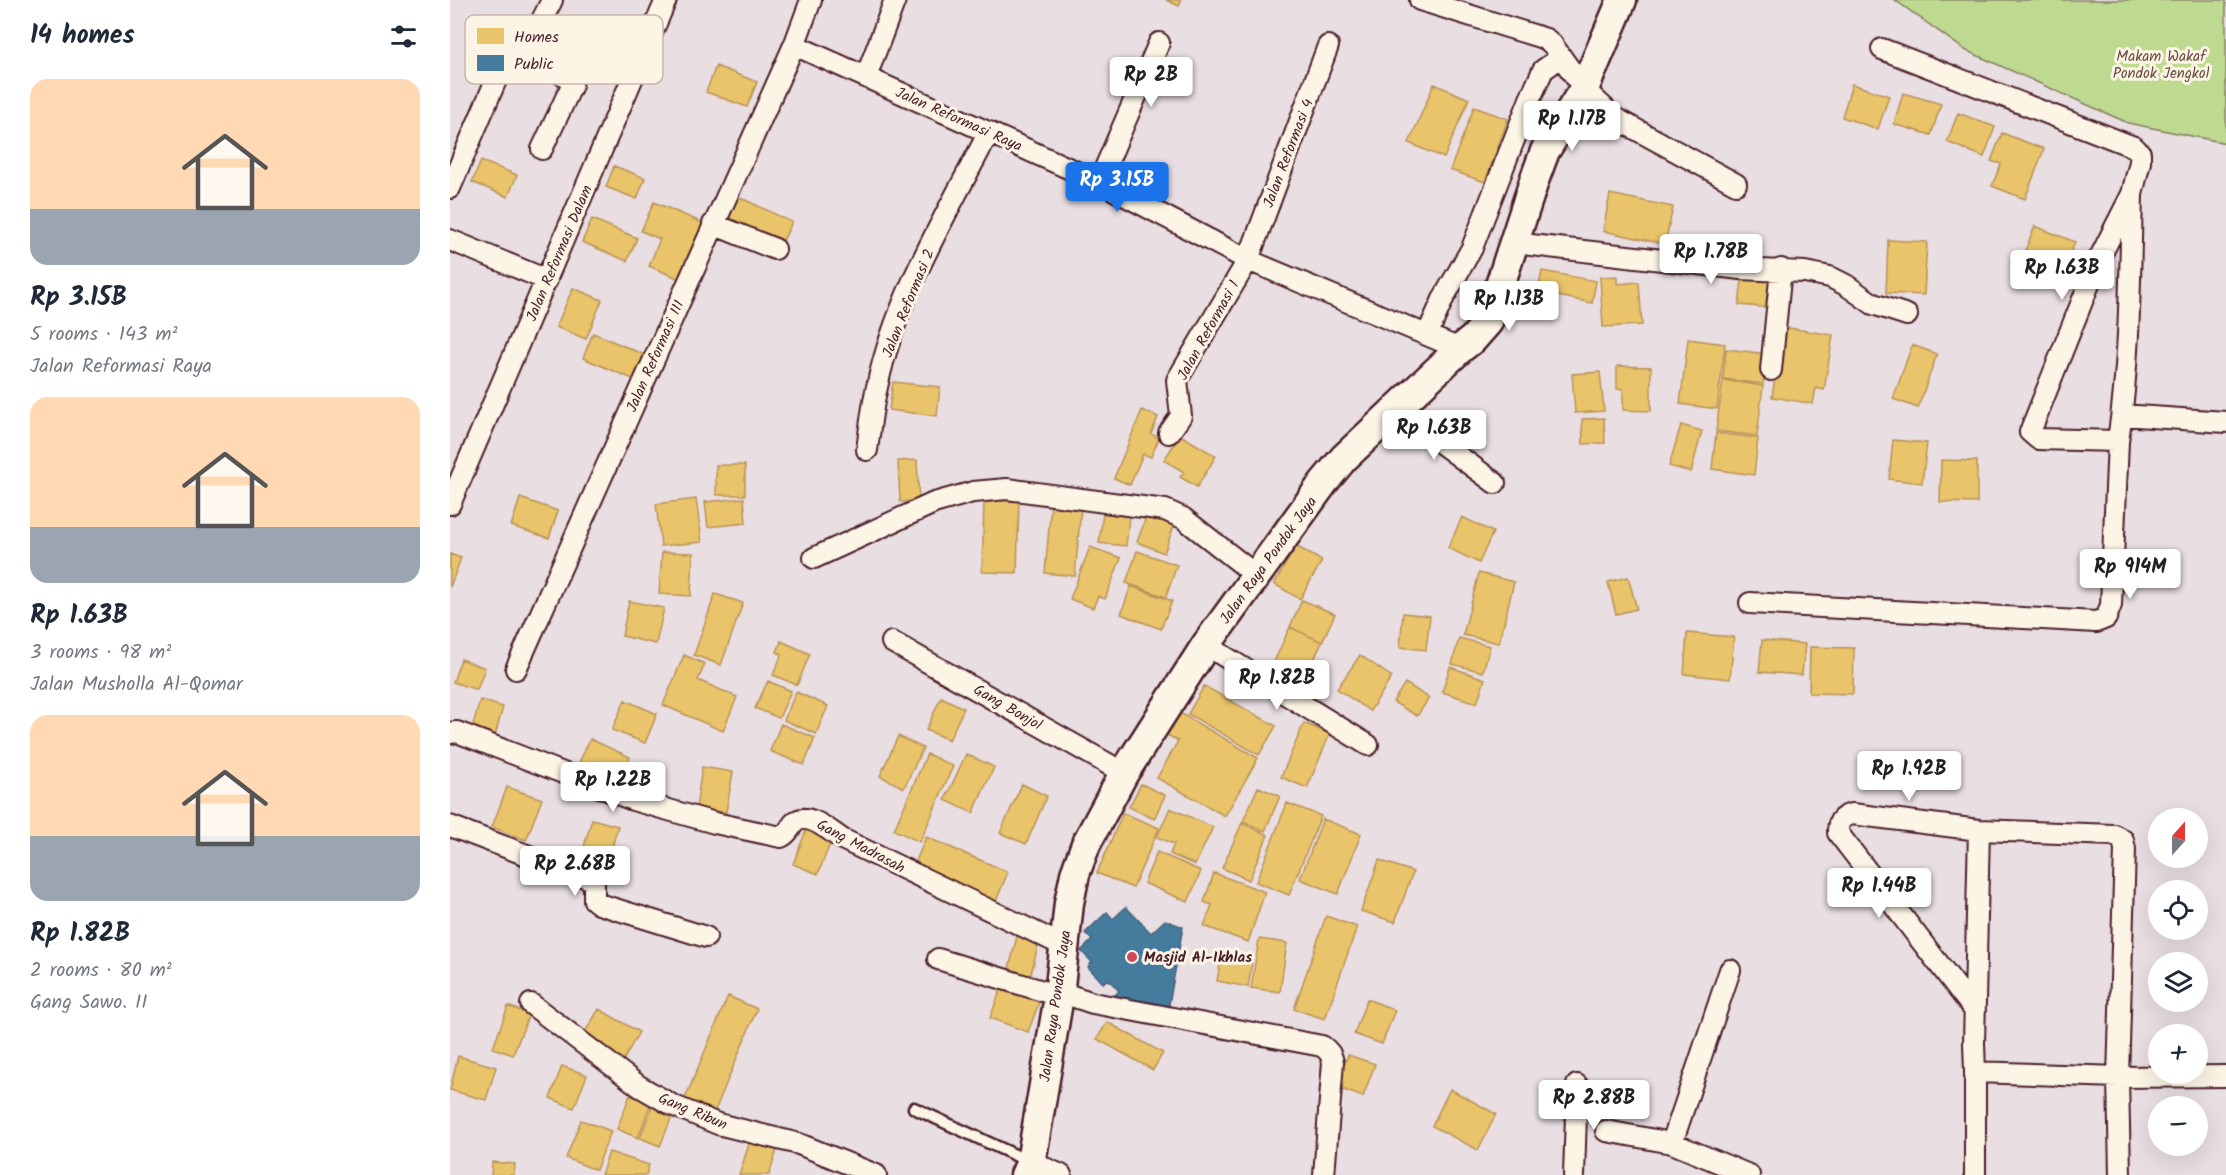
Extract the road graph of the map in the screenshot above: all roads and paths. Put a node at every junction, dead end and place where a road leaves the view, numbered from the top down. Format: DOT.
graph roads {
  1 [pos="552,0"];
  2 [pos="666,0"];
  3 [pos="811,0"];
  4 [pos="894,0"];
  5 [pos="1420,0"];
  6 [pos="1622,0"];
  7 [pos="545,15"];
  8 [pos="660,15"];
  9 [pos="795,42"];
  10 [pos="1159,43"];
  11 [pos="1328,46"];
  12 [pos="1882,49"];
  13 [pos="1561,57"];
  14 [pos="866,77"];
  15 [pos="494,84"];
  16 [pos="572,84"];
  17 [pos="630,84"];
  18 [pos="1584,89"];
  19 [pos="989,132"];
  20 [pos="542,149"];
  21 [pos="1099,182"];
  22 [pos="1736,184"];
  23 [pos="450,188"];
  24 [pos="2132,194"];
  25 [pos="713,224"];
  26 [pos="450,240"];
  27 [pos="1514,243"];
  28 [pos="775,249"];
  29 [pos="1248,260"];
  30 [pos="1781,269"];
  31 [pos="547,280"];
  32 [pos="1907,315"];
  33 [pos="1427,335"];
  34 [pos="1467,344"];
  35 [pos="1771,370"];
  36 [pos="1396,410"];
  37 [pos="2122,415"];
  38 [pos="2226,422"];
  39 [pos="1169,433"];
  40 [pos="2118,441"];
  41 [pos="867,450"];
  42 [pos="1495,483"];
  43 [pos="450,504"];
  44 [pos="814,558"];
  45 [pos="1257,576"];
  46 [pos="1750,603"];
  47 [pos="892,642"];
  48 [pos="1206,645"];
  49 [pos="516,669"];
  50 [pos="450,733"];
  51 [pos="1368,745"];
  52 [pos="1124,773"];
  53 [pos="450,826"];
  54 [pos="1979,830"];
  55 [pos="706,937"];
  56 [pos="1064,946"];
  57 [pos="938,958"];
  58 [pos="1730,970"];
  59 [pos="1060,994"];
  60 [pos="531,1004"];
  61 [pos="1975,1011"];
  62 [pos="1975,1072"];
  63 [pos="2226,1076"];
  64 [pos="2118,1077"];
  65 [pos="1577,1085"];
  66 [pos="914,1108"];
  67 [pos="1606,1131"];
  68 [pos="1672,1143"];
  69 [pos="1028,1168"];
  70 [pos="876,1175"];
  71 [pos="1061,1175"];
  72 [pos="1324,1175"];
  73 [pos="1574,1175"];
  74 [pos="1749,1175"];
  75 [pos="1975,1175"];
  76 [pos="2120,1175"];
  1 -- 7 [label="street"];
  2 -- 8 [label="street, Jalan Reformasi Dalam"];
  3 -- 9 [label="street"];
  4 -- 14 [label="street"];
  5 -- 13 [label="street"];
  6 -- 18 [label="main road, Jalan Raya Pondok Jaya"];
  9 -- 14 [label="street, Jalan Reformasi Raya"];
  9 -- 25 [label="street, Jalan Reformasi III"];
  10 -- 21 [label="street"];
  11 -- 29 [label="street, Jalan Reformasi 4"];
  12 -- 24 [label="street"];
  13 -- 18 [label="street"];
  13 -- 33 [label="street"];
  14 -- 19 [label="street, Jalan Reformasi Raya"];
  15 -- 23 [label="street"];
  16 -- 20 [label="street"];
  17 -- 31 [label="street, Jalan Reformasi Dalam"];
  18 -- 22 [label="street"];
  18 -- 27 [label="main road, Jalan Raya Pondok Jaya"];
  19 -- 21 [label="street, Jalan Reformasi Raya"];
  19 -- 41 [label="street, Jalan Reformasi 2"];
  21 -- 29 [label="street, Jalan Reformasi Raya"];
  24 -- 37 [label="street"];
  24 -- 40 [label="street"];
  25 -- 28 [label="street"];
  25 -- 49 [label="street, Jalan Reformasi III"];
  26 -- 31 [label="street"];
  27 -- 30 [label="street"];
  27 -- 34 [label="main road, Jalan Raya Pondok Jaya"];
  29 -- 33 [label="street, Jalan Reformasi Raya"];
  29 -- 39 [label="street, Jalan Reformasi 1"];
  30 -- 32 [label="street"];
  30 -- 35 [label="street"];
  31 -- 43 [label="street, Jalan Reformasi Dalam"];
  33 -- 34 [label="street, Jalan Reformasi Raya"];
  34 -- 36 [label="main road, Jalan Raya Pondok Jaya"];
  36 -- 42 [label="street"];
  36 -- 45 [label="main road, Jalan Raya Pondok Jaya"];
  37 -- 38 [label="street"];
  37 -- 40 [label="street"];
  40 -- 46 [label="street"];
  44 -- 45 [label="street"];
  45 -- 48 [label="main road, Jalan Raya Pondok Jaya"];
  47 -- 52 [label="street, Gang Bonjol"];
  48 -- 51 [label="street"];
  48 -- 52 [label="main road, Jalan Raya Pondok Jaya"];
  50 -- 56 [label="street, Gang Madrasah"];
  52 -- 56 [label="main road, Jalan Raya Pondok Jaya"];
  53 -- 55 [label="street"];
  54 -- 61 [label="street"];
  54 -- 61 [label="street"];
  54 -- 64 [label="street"];
  56 -- 59 [label="main road, Jalan Raya Pondok Jaya"];
  57 -- 59 [label="street"];
  58 -- 68 [label="street"];
  59 -- 69 [label="main road, Jalan Raya Pondok Jaya"];
  59 -- 72 [label="street"];
  60 -- 70 [label="street, Gang Ribun"];
  61 -- 62 [label="street"];
  62 -- 64 [label="street"];
  62 -- 75 [label="street"];
  63 -- 64 [label="street"];
  64 -- 76 [label="street"];
  65 -- 73 [label="street"];
  66 -- 69 [label="lane"];
  67 -- 68 [label="street"];
  68 -- 74 [label="street"];
  69 -- 71 [label="street"];
}
